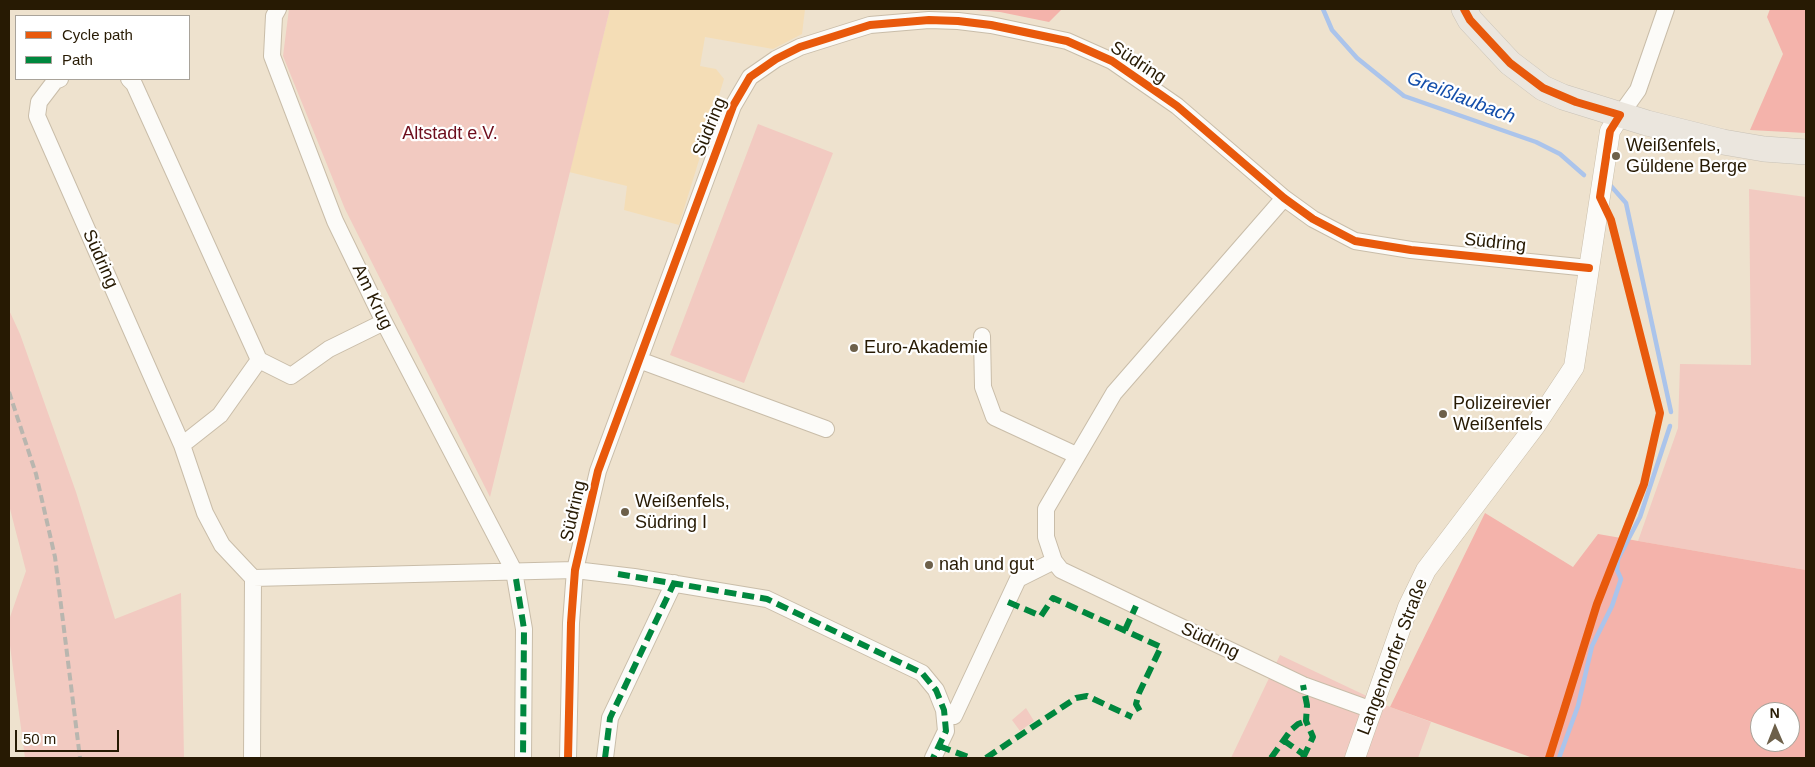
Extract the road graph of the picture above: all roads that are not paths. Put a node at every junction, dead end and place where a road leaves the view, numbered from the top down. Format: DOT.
graph roads {
  1 [pos="278,9"];
  2 [pos="1464,9"];
  3 [pos="1666,9"];
  4 [pos="58,80"];
  5 [pos="130,80"];
  6 [pos="1620,115"];
  7 [pos="1806,152"];
  8 [pos="1284,198"];
  9 [pos="1589,268"];
  10 [pos="384,322"];
  11 [pos="982,336"];
  12 [pos="259,360"];
  13 [pos="639,360"];
  14 [pos="826,429"];
  15 [pos="182,445"];
  16 [pos="1076,455"];
  17 [pos="1054,561"];
  18 [pos="575,570"];
  19 [pos="514,571"];
  20 [pos="253,578"];
  21 [pos="674,583"];
  22 [pos="1372,710"];
  23 [pos="954,716"];
  24 [pos="252,758"];
  25 [pos="523,758"];
  26 [pos="568,758"];
  27 [pos="605,758"];
  28 [pos="933,758"];
  29 [pos="1355,758"];
  1 -- 10 [label="street, Am Krug"];
  2 -- 6 [label="main road"];
  3 -- 6 [label="street"];
  4 -- 15 [label="street, Südring"];
  5 -- 12 [label="street"];
  6 -- 7 [label="main road"];
  6 -- 9 [label="street, Langendorfer Straße"];
  8 -- 9 [label="street, Südring"];
  8 -- 13 [label="street, Südring"];
  8 -- 16 [label="street"];
  9 -- 22 [label="street, Langendorfer Straße"];
  10 -- 12 [label="street"];
  10 -- 19 [label="street, Am Krug"];
  11 -- 16 [label="street"];
  12 -- 15 [label="street"];
  13 -- 14 [label="street"];
  13 -- 18 [label="street, Südring"];
  15 -- 20 [label="street, Südring"];
  16 -- 17 [label="street"];
  17 -- 22 [label="street, Südring"];
  17 -- 23 [label="street"];
  18 -- 19 [label="street"];
  18 -- 21 [label="street"];
  18 -- 26 [label="street, Südring"];
  19 -- 20 [label="street"];
  19 -- 25 [label="street"];
  20 -- 24 [label="street"];
  21 -- 27 [label="street"];
  21 -- 28 [label="street"];
  22 -- 29 [label="street, Langendorfer Straße"];
}
